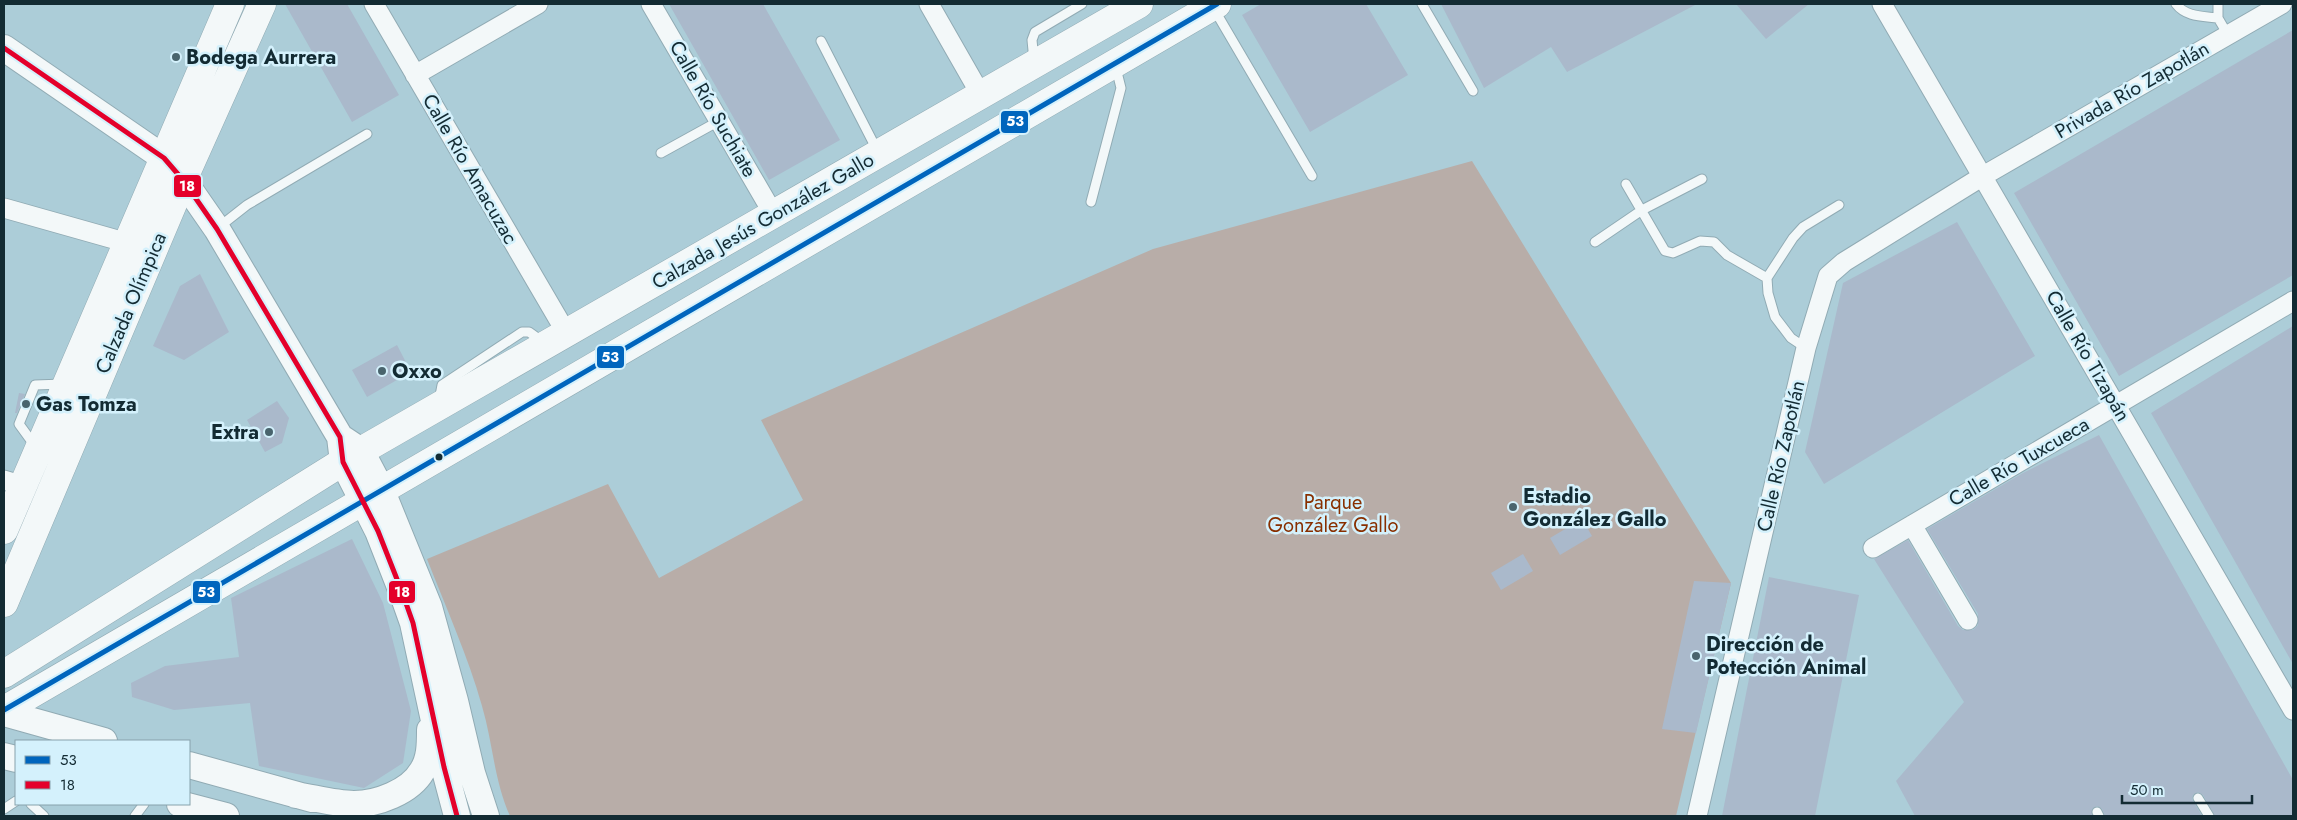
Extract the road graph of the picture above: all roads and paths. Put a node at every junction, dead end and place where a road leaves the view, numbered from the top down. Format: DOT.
graph roads {
  1 [pos="230,4"];
  2 [pos="262,4"];
  3 [pos="374,4"];
  4 [pos="538,4"];
  5 [pos="651,4"];
  6 [pos="929,4"];
  7 [pos="1082,4"];
  8 [pos="1139,4"];
  9 [pos="1422,4"];
  10 [pos="1882,4"];
  11 [pos="2176,4"];
  12 [pos="2218,4"];
  13 [pos="2282,4"];
  14 [pos="1214,5"];
  15 [pos="2218,18"];
  16 [pos="2228,35"];
  17 [pos="821,41"];
  18 [pos="4,48"];
  19 [pos="1114,63"];
  20 [pos="1034,64"];
  21 [pos="416,75"];
  22 [pos="1473,91"];
  23 [pos="981,95"];
  24 [pos="719,120"];
  25 [pos="368,134"];
  26 [pos="661,153"];
  27 [pos="879,154"];
  28 [pos="164,158"];
  29 [pos="1312,176"];
  30 [pos="1983,176"];
  31 [pos="183,180"];
  32 [pos="1702,180"];
  33 [pos="1626,184"];
  34 [pos="1092,202"];
  35 [pos="1840,205"];
  36 [pos="4,208"];
  37 [pos="1642,210"];
  38 [pos="774,215"];
  39 [pos="217,229"];
  40 [pos="1595,242"];
  41 [pos="128,243"];
  42 [pos="1767,278"];
  43 [pos="2293,301"];
  44 [pos="557,339"];
  45 [pos="1806,348"];
  46 [pos="2117,405"];
  47 [pos="348,450"];
  48 [pos="14,483"];
  49 [pos="372,495"];
  50 [pos="1912,525"];
  51 [pos="4,530"];
  52 [pos="1873,548"];
  53 [pos="4,603"];
  54 [pos="1968,620"];
  55 [pos="4,674"];
  56 [pos="429,696"];
  57 [pos="2293,710"];
  58 [pos="4,711"];
  59 [pos="101,740"];
  60 [pos="190,765"];
  61 [pos="296,795"];
  62 [pos="2198,798"];
  63 [pos="15,802"];
  64 [pos="31,805"];
  65 [pos="143,805"];
  66 [pos="184,805"];
  67 [pos="4,809"];
  68 [pos="44,816"];
  69 [pos="135,816"];
  70 [pos="226,816"];
  71 [pos="375,816"];
  72 [pos="457,816"];
  73 [pos="486,816"];
  74 [pos="1696,816"];
  75 [pos="2209,816"];
  1 -- 28 [label="main road, Calzada Olímpica"];
  2 -- 31 [label="main road, Calzada Olímpica"];
  3 -- 21 [label="street, Calle Río Amacuzac"];
  4 -- 21 [label="street"];
  5 -- 24 [label="street, Calle Río Suchiate"];
  6 -- 23 [label="street"];
  7 -- 20 [label="lane"];
  8 -- 20 [label="main road, Calzada Jesús González Gallo"];
  9 -- 22 [label="lane"];
  10 -- 30 [label="street, Calle Río Tizapán"];
  11 -- 15 [label="lane"];
  12 -- 15 [label="lane"];
  13 -- 16 [label="street, Privada Río Zapotlán"];
  14 -- 19 [label="main road, Calzada Jesús González Gallo"];
  14 -- 29 [label="lane"];
  15 -- 16 [label="lane"];
  16 -- 30 [label="street, Privada Río Zapotlán"];
  17 -- 27 [label="lane"];
  18 -- 28 [label="main road"];
  19 -- 34 [label="lane"];
  19 -- 49 [label="main road, Calzada Jesús González Gallo"];
  20 -- 23 [label="main road, Calzada Jesús González Gallo"];
  21 -- 44 [label="street, Calle Río Amacuzac"];
  23 -- 27 [label="main road, Calzada Jesús González Gallo"];
  24 -- 26 [label="lane"];
  24 -- 38 [label="street, Calle Río Suchiate"];
  25 -- 39 [label="lane"];
  27 -- 38 [label="main road, Calzada Jesús González Gallo"];
  28 -- 31 [label="main road"];
  28 -- 41 [label="main road, Calzada Olímpica"];
  30 -- 45 [label="street, Calle Río Zapotlán"];
  30 -- 46 [label="street, Calle Río Tizapán"];
  31 -- 39 [label="main road"];
  31 -- 53 [label="main road, Calzada Olímpica"];
  32 -- 37 [label="lane"];
  33 -- 37 [label="lane"];
  35 -- 42 [label="lane"];
  36 -- 41 [label="street"];
  37 -- 40 [label="lane"];
  37 -- 42 [label="lane"];
  38 -- 44 [label="main road, Calzada Jesús González Gallo"];
  39 -- 47 [label="main road"];
  41 -- 48 [label="main road, Calzada Olímpica"];
  42 -- 45 [label="lane"];
  43 -- 46 [label="street, Calle Río Tuxcueca"];
  44 -- 47 [label="main road, Calzada Jesús González Gallo"];
  45 -- 74 [label="street, Calle Río Zapotlán"];
  46 -- 50 [label="street, Calle Río Tuxcueca"];
  46 -- 57 [label="street, Calle Río Tizapán"];
  47 -- 49 [label="main road"];
  47 -- 55 [label="main road, Calzada Jesús González Gallo"];
  48 -- 51 [label="main road, Calzada Olímpica"];
  49 -- 56 [label="main road"];
  49 -- 58 [label="main road, Calzada Jesús González Gallo"];
  49 -- 73 [label="main road"];
  50 -- 52 [label="street, Calle Río Tuxcueca"];
  50 -- 54 [label="street"];
  56 -- 61 [label="main road"];
  56 -- 72 [label="main road"];
  58 -- 59 [label="main road"];
  60 -- 61 [label="main road"];
  61 -- 71 [label="main road"];
  62 -- 75 [label="lane"];
  63 -- 67 [label="lane"];
  64 -- 68 [label="lane"];
  65 -- 69 [label="lane"];
  66 -- 70 [label="main road"];
}
